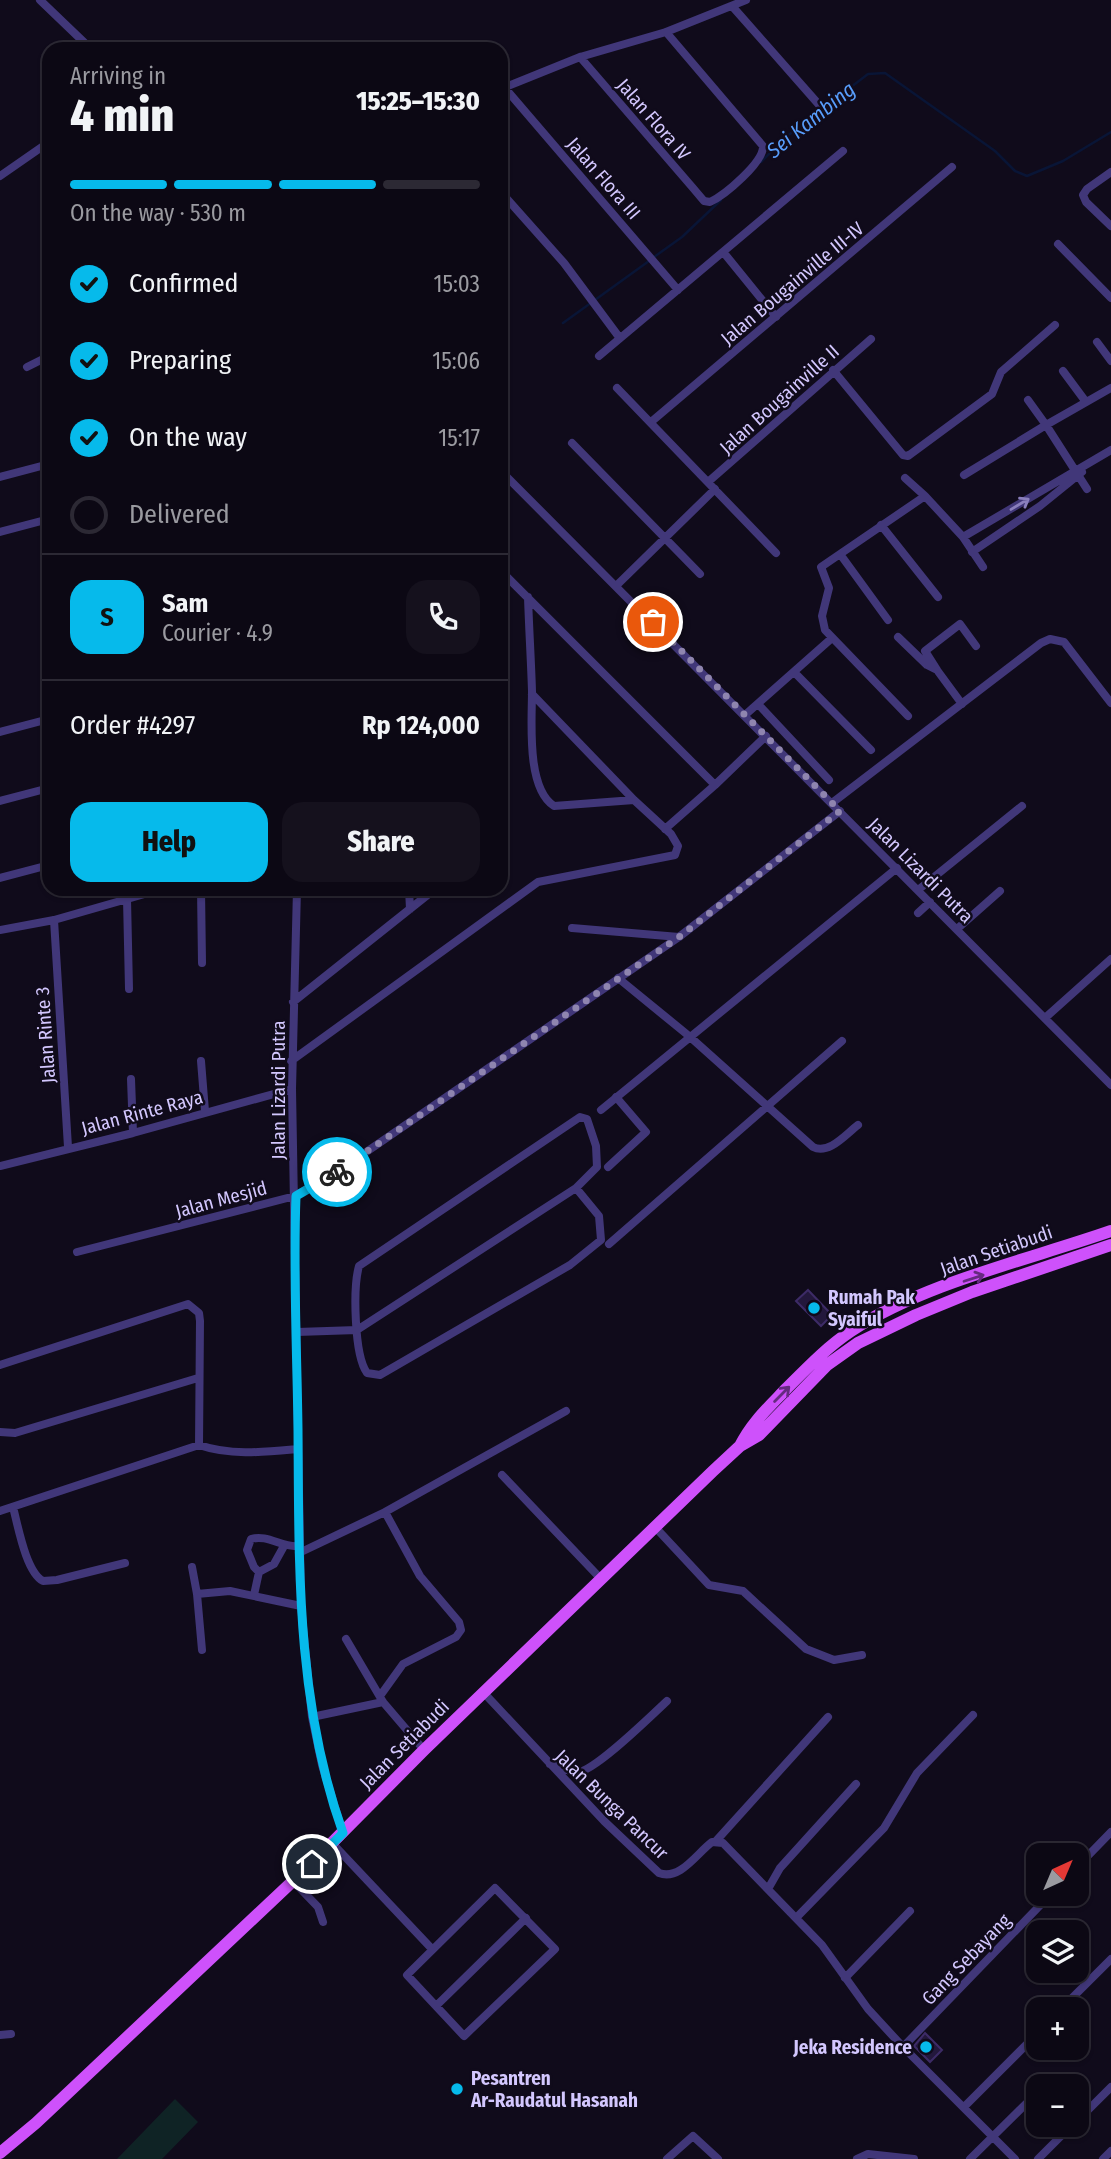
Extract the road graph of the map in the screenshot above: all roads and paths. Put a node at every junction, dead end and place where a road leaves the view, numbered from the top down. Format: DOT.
graph roads {
  1 [pos="40,0"];
  2 [pos="746,0"];
  3 [pos="732,6"];
  4 [pos="666,32"];
  5 [pos="85,42"];
  6 [pos="580,57"];
  7 [pos="508,86"];
  8 [pos="508,94"];
  9 [pos="821,107"];
  10 [pos="42,147"];
  11 [pos="843,151"];
  12 [pos="953,167"];
  13 [pos="1111,172"];
  14 [pos="0,176"];
  15 [pos="508,200"];
  16 [pos="1111,226"];
  17 [pos="1058,244"];
  18 [pos="724,253"];
  19 [pos="678,290"];
  20 [pos="1111,298"];
  21 [pos="776,317"];
  22 [pos="1055,325"];
  23 [pos="619,337"];
  24 [pos="871,339"];
  25 [pos="1097,342"];
  26 [pos="599,356"];
  27 [pos="42,360"];
  28 [pos="1111,361"];
  29 [pos="27,367"];
  30 [pos="833,370"];
  31 [pos="1063,371"];
  32 [pos="617,388"];
  33 [pos="1111,388"];
  34 [pos="1028,400"];
  35 [pos="1086,402"];
  36 [pos="651,422"];
  37 [pos="1046,425"];
  38 [pos="572,443"];
  39 [pos="1111,450"];
  40 [pos="42,466"];
  41 [pos="1078,473"];
  42 [pos="964,475"];
  43 [pos="0,477"];
  44 [pos="508,478"];
  45 [pos="905,478"];
  46 [pos="708,482"];
  47 [pos="715,489"];
  48 [pos="1087,489"];
  49 [pos="925,496"];
  50 [pos="42,521"];
  51 [pos="881,525"];
  52 [pos="0,532"];
  53 [pos="963,537"];
  54 [pos="665,538"];
  55 [pos="972,552"];
  56 [pos="776,553"];
  57 [pos="839,554"];
  58 [pos="983,567"];
  59 [pos="700,574"];
  60 [pos="508,578"];
  61 [pos="617,585"];
  62 [pos="527,597"];
  63 [pos="938,597"];
  64 [pos="888,620"];
  65 [pos="898,637"];
  66 [pos="832,638"];
  67 [pos="976,646"];
  68 [pos="937,670"];
  69 [pos="795,673"];
  70 [pos="532,694"];
  71 [pos="1111,703"];
  72 [pos="758,704"];
  73 [pos="962,704"];
  74 [pos="745,715"];
  75 [pos="908,716"];
  76 [pos="42,721"];
  77 [pos="0,732"];
  78 [pos="766,736"];
  79 [pos="871,750"];
  80 [pos="829,780"];
  81 [pos="715,785"];
  82 [pos="42,790"];
  83 [pos="634,800"];
  84 [pos="0,801"];
  85 [pos="832,803"];
  86 [pos="1023,806"];
  87 [pos="840,811"];
  88 [pos="666,829"];
  89 [pos="42,867"];
  90 [pos="897,868"];
  91 [pos="0,878"];
  92 [pos="918,890"];
  93 [pos="1000,891"];
  94 [pos="140,896"];
  95 [pos="201,896"];
  96 [pos="297,896"];
  97 [pos="409,896"];
  98 [pos="426,896"];
  99 [pos="127,900"];
  100 [pos="930,902"];
  101 [pos="410,909"];
  102 [pos="918,914"];
  103 [pos="54,920"];
  104 [pos="572,928"];
  105 [pos="957,929"];
  106 [pos="0,930"];
  107 [pos="679,937"];
  108 [pos="1111,959"];
  109 [pos="202,963"];
  110 [pos="618,978"];
  111 [pos="129,989"];
  112 [pos="293,1002"];
  113 [pos="1045,1018"];
  114 [pos="690,1036"];
  115 [pos="842,1041"];
  116 [pos="201,1061"];
  117 [pos="291,1061"];
  118 [pos="131,1079"];
  119 [pos="1111,1085"];
  120 [pos="292,1089"];
  121 [pos="616,1097"];
  122 [pos="767,1104"];
  123 [pos="601,1110"];
  124 [pos="205,1111"];
  125 [pos="858,1125"];
  126 [pos="133,1133"];
  127 [pos="68,1147"];
  128 [pos="0,1166"];
  129 [pos="608,1167"];
  130 [pos="576,1188"];
  131 [pos="296,1196"];
  132 [pos="1111,1231"];
  133 [pos="609,1244"];
  134 [pos="1111,1245"];
  135 [pos="77,1252"];
  136 [pos="357,1330"];
  137 [pos="297,1332"];
  138 [pos="0,1364"];
  139 [pos="198,1378"];
  140 [pos="566,1412"];
  141 [pos="0,1432"];
  142 [pos="199,1445"];
  143 [pos="740,1446"];
  144 [pos="298,1449"];
  145 [pos="502,1475"];
  146 [pos="13,1507"];
  147 [pos="0,1511"];
  148 [pos="385,1512"];
  149 [pos="655,1527"];
  150 [pos="284,1546"];
  151 [pos="299,1550"];
  152 [pos="125,1563"];
  153 [pos="192,1567"];
  154 [pos="259,1572"];
  155 [pos="601,1579"];
  156 [pos="197,1594"];
  157 [pos="254,1595"];
  158 [pos="301,1606"];
  159 [pos="346,1639"];
  160 [pos="202,1650"];
  161 [pos="862,1655"];
  162 [pos="484,1693"];
  163 [pos="382,1699"];
  164 [pos="667,1702"];
  165 [pos="973,1715"];
  166 [pos="312,1717"];
  167 [pos="828,1717"];
  168 [pos="424,1750"];
  169 [pos="548,1763"];
  170 [pos="856,1784"];
  171 [pos="1111,1832"];
  172 [pos="343,1833"];
  173 [pos="716,1841"];
  174 [pos="332,1843"];
  175 [pos="1089,1855"];
  176 [pos="293,1881"];
  177 [pos="768,1889"];
  178 [pos="1039,1906"];
  179 [pos="910,1911"];
  180 [pos="797,1917"];
  181 [pos="526,1918"];
  182 [pos="323,1922"];
  183 [pos="432,1949"];
  184 [pos="1111,1959"];
  185 [pos="845,1979"];
  186 [pos="1073,1997"];
  187 [pos="436,2006"];
  188 [pos="11,2034"];
  189 [pos="0,2035"];
  190 [pos="1026,2045"];
  191 [pos="903,2046"];
  192 [pos="1111,2087"];
  193 [pos="1026,2104"];
  194 [pos="964,2107"];
  195 [pos="1089,2109"];
  196 [pos="993,2137"];
  197 [pos="1061,2137"];
  198 [pos="1111,2151"];
  199 [pos="0,2152"];
  200 [pos="667,2159"];
  201 [pos="718,2159"];
  202 [pos="858,2159"];
  203 [pos="914,2159"];
  204 [pos="970,2159"];
  205 [pos="1015,2159"];
  206 [pos="1038,2159"];
  207 [pos="1103,2159"];
  1 -- 5 [label="street"];
  2 -- 3 [label="street"];
  3 -- 4 [label="street"];
  3 -- 9 [label="street"];
  4 -- 6 [label="street"];
  4 -- 6 [label="street, Jalan Flora IV"];
  6 -- 7 [label="street"];
  8 -- 19 [label="street, Jalan Flora III"];
  10 -- 14 [label="street"];
  11 -- 18 [label="street"];
  12 -- 21 [label="street, Jalan Bougainville III-IV"];
  13 -- 16 [label="street"];
  15 -- 23 [label="street"];
  17 -- 20 [label="street"];
  18 -- 19 [label="street"];
  18 -- 21 [label="street"];
  19 -- 23 [label="street"];
  21 -- 36 [label="street, Jalan Bougainville III-IV"];
  22 -- 30 [label="street"];
  23 -- 26 [label="street"];
  24 -- 30 [label="street, Jalan Bougainville II"];
  25 -- 28 [label="street"];
  27 -- 29 [label="street"];
  30 -- 46 [label="street, Jalan Bougainville II"];
  31 -- 35 [label="street"];
  32 -- 36 [label="street"];
  33 -- 35 [label="street"];
  34 -- 37 [label="street"];
  35 -- 37 [label="street"];
  36 -- 46 [label="street"];
  37 -- 41 [label="street"];
  37 -- 42 [label="street"];
  38 -- 54 [label="street"];
  39 -- 41 [label="street"];
  40 -- 43 [label="street"];
  41 -- 48 [label="street"];
  53 -- 41 [label="street, one-way"];
  41 -- 55 [label="street"];
  44 -- 61 [label="street, Jalan Lizardi Putra"];
  45 -- 49 [label="street"];
  46 -- 47 [label="street"];
  47 -- 54 [label="street"];
  47 -- 56 [label="street"];
  49 -- 51 [label="street"];
  49 -- 53 [label="street"];
  50 -- 52 [label="street"];
  51 -- 57 [label="street"];
  51 -- 63 [label="street"];
  53 -- 55 [label="street"];
  54 -- 59 [label="street"];
  54 -- 61 [label="street"];
  55 -- 58 [label="street"];
  57 -- 64 [label="street"];
  57 -- 66 [label="street"];
  60 -- 62 [label="street"];
  61 -- 74 [label="street, Jalan Lizardi Putra"];
  62 -- 70 [label="street"];
  62 -- 81 [label="street"];
  65 -- 68 [label="street"];
  66 -- 69 [label="street"];
  66 -- 75 [label="street"];
  67 -- 68 [label="street"];
  68 -- 73 [label="street"];
  69 -- 72 [label="street"];
  69 -- 79 [label="street"];
  70 -- 83 [label="street"];
  70 -- 83 [label="street"];
  71 -- 73 [label="street"];
  72 -- 74 [label="street"];
  72 -- 80 [label="street"];
  73 -- 85 [label="street"];
  74 -- 78 [label="street, Jalan Lizardi Putra"];
  76 -- 77 [label="street"];
  78 -- 81 [label="street"];
  78 -- 85 [label="street, Jalan Lizardi Putra"];
  81 -- 88 [label="street"];
  82 -- 84 [label="street"];
  83 -- 88 [label="street"];
  85 -- 87 [label="street, Jalan Lizardi Putra"];
  86 -- 92 [label="street"];
  87 -- 90 [label="street, Jalan Lizardi Putra"];
  87 -- 107 [label="street, Jalan Mesjid"];
  88 -- 117 [label="street"];
  89 -- 91 [label="street"];
  90 -- 92 [label="street, Jalan Lizardi Putra"];
  90 -- 114 [label="street"];
  92 -- 100 [label="street, Jalan Lizardi Putra"];
  93 -- 105 [label="street"];
  94 -- 99 [label="street"];
  95 -- 109 [label="street"];
  96 -- 112 [label="street, Jalan Lizardi Putra"];
  97 -- 101 [label="street"];
  98 -- 101 [label="street"];
  99 -- 103 [label="street"];
  99 -- 111 [label="street"];
  100 -- 102 [label="street"];
  100 -- 105 [label="street, Jalan Lizardi Putra"];
  101 -- 112 [label="street"];
  103 -- 106 [label="street"];
  103 -- 127 [label="street, Jalan Rinte 3"];
  104 -- 107 [label="street"];
  105 -- 113 [label="street, Jalan Lizardi Putra"];
  107 -- 110 [label="street, Jalan Mesjid"];
  108 -- 113 [label="street"];
  110 -- 114 [label="street"];
  110 -- 131 [label="street, Jalan Mesjid"];
  112 -- 117 [label="street, Jalan Lizardi Putra"];
  113 -- 119 [label="street, Jalan Lizardi Putra"];
  114 -- 121 [label="street"];
  114 -- 122 [label="street"];
  115 -- 122 [label="street"];
  116 -- 124 [label="street"];
  117 -- 120 [label="street, Jalan Lizardi Putra"];
  118 -- 126 [label="street"];
  120 -- 124 [label="street, Jalan Rinte Raya"];
  120 -- 131 [label="street, Jalan Lizardi Putra"];
  121 -- 123 [label="street"];
  121 -- 129 [label="street"];
  122 -- 125 [label="street"];
  122 -- 133 [label="street"];
  124 -- 126 [label="street, Jalan Rinte Raya"];
  126 -- 127 [label="street, Jalan Rinte Raya"];
  127 -- 128 [label="street, Jalan Rinte Raya"];
  130 -- 136 [label="street"];
  130 -- 136 [label="street"];
  130 -- 136 [label="street"];
  131 -- 135 [label="street, Jalan Mesjid"];
  131 -- 137 [label="street, Jalan Lizardi Putra"];
  143 -- 132 [label="main road, Jalan Setiabudi, one-way"];
  134 -- 143 [label="main road, Jalan Setiabudi"];
  136 -- 137 [label="street"];
  137 -- 144 [label="street, Jalan Lizardi Putra"];
  138 -- 139 [label="street"];
  139 -- 141 [label="street"];
  139 -- 142 [label="street"];
  140 -- 148 [label="street"];
  142 -- 144 [label="street"];
  142 -- 146 [label="street"];
  143 -- 149 [label="main road, Jalan Setiabudi"];
  144 -- 151 [label="street, Jalan Lizardi Putra"];
  145 -- 155 [label="street"];
  146 -- 147 [label="street"];
  146 -- 152 [label="street"];
  148 -- 151 [label="street"];
  148 -- 163 [label="street"];
  149 -- 155 [label="main road, Jalan Setiabudi"];
  149 -- 161 [label="street"];
  150 -- 151 [label="street"];
  150 -- 154 [label="street"];
  150 -- 154 [label="street"];
  151 -- 158 [label="street, Jalan Lizardi Putra"];
  153 -- 156 [label="street"];
  154 -- 157 [label="street"];
  155 -- 162 [label="main road, Jalan Setiabudi"];
  156 -- 157 [label="street"];
  156 -- 160 [label="street"];
  157 -- 158 [label="street"];
  158 -- 166 [label="street, Jalan Lizardi Putra"];
  159 -- 163 [label="street"];
  162 -- 168 [label="main road, Jalan Setiabudi"];
  162 -- 169 [label="street, Jalan Bunga Pancur"];
  163 -- 166 [label="street"];
  163 -- 168 [label="street"];
  164 -- 169 [label="street"];
  165 -- 180 [label="street"];
  166 -- 172 [label="street, Jalan Lizardi Putra"];
  167 -- 173 [label="street"];
  168 -- 172 [label="main road, Jalan Setiabudi"];
  169 -- 173 [label="street, Jalan Bunga Pancur"];
  170 -- 177 [label="street"];
  171 -- 175 [label="street"];
  172 -- 174 [label="main road, Jalan Setiabudi"];
  173 -- 177 [label="street"];
  174 -- 176 [label="main road, Jalan Setiabudi"];
  174 -- 183 [label="street"];
  176 -- 182 [label="street"];
  176 -- 199 [label="main road, Jalan Setiabudi"];
  177 -- 180 [label="street"];
  178 -- 191 [label="street, Gang Sebayang"];
  179 -- 185 [label="street"];
  180 -- 185 [label="street"];
  181 -- 183 [label="street"];
  181 -- 187 [label="street"];
  181 -- 187 [label="street"];
  183 -- 187 [label="street"];
  184 -- 186 [label="street"];
  185 -- 191 [label="street"];
  188 -- 189 [label="street"];
  190 -- 194 [label="street"];
  191 -- 194 [label="street"];
  192 -- 195 [label="street"];
  193 -- 196 [label="street"];
  194 -- 196 [label="street"];
  196 -- 204 [label="street"];
  196 -- 205 [label="street"];
  197 -- 206 [label="street"];
  198 -- 207 [label="street"];
  200 -- 201 [label="street"];
  202 -- 203 [label="street"];
}
